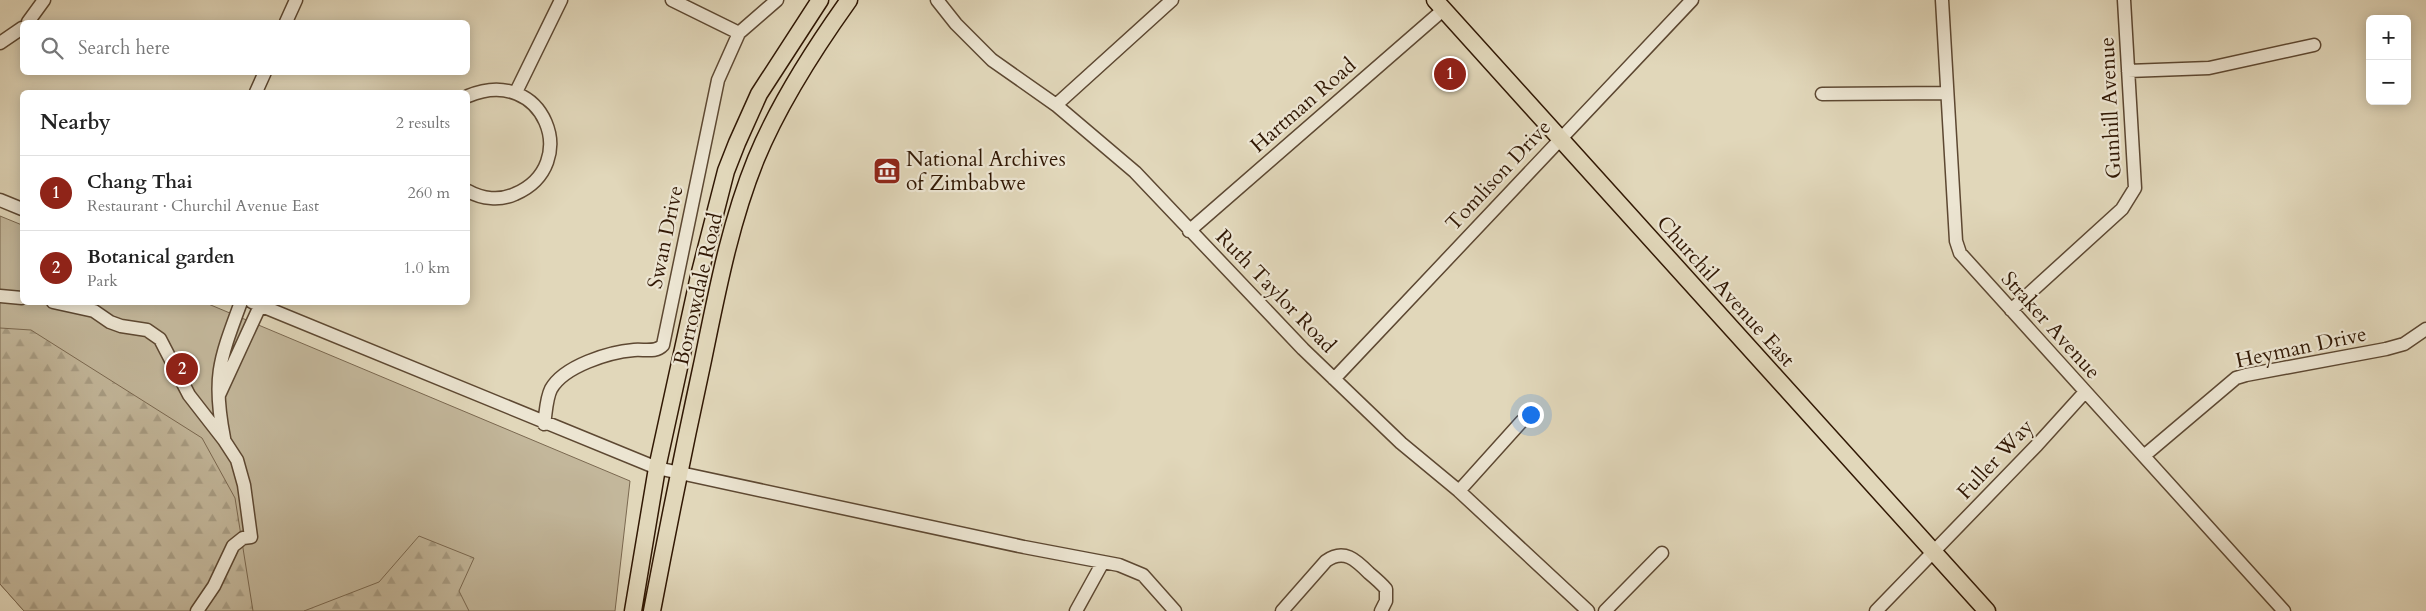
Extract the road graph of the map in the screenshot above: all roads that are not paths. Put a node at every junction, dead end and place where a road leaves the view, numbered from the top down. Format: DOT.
graph roads {
  1 [pos="44,0"];
  2 [pos="296,0"];
  3 [pos="561,0"];
  4 [pos="672,0"];
  5 [pos="777,0"];
  6 [pos="820,0"];
  7 [pos="849,0"];
  8 [pos="937,0"];
  9 [pos="1172,0"];
  10 [pos="1692,0"];
  11 [pos="1942,0"];
  12 [pos="2124,0"];
  13 [pos="1439,5"];
  14 [pos="29,20"];
  15 [pos="287,20"];
  16 [pos="20,29"];
  17 [pos="739,33"];
  18 [pos="0,43"];
  19 [pos="2314,45"];
  20 [pos="2128,71"];
  21 [pos="264,75"];
  22 [pos="257,90"];
  23 [pos="516,92"];
  24 [pos="1948,93"];
  25 [pos="1822,94"];
  26 [pos="470,95"];
  27 [pos="1056,105"];
  28 [pos="1560,139"];
  29 [pos="470,192"];
  30 [pos="0,200"];
  31 [pos="20,208"];
  32 [pos="1189,231"];
  33 [pos="0,296"];
  34 [pos="20,298"];
  35 [pos="69,305"];
  36 [pos="240,305"];
  37 [pos="256,305"];
  38 [pos="258,305"];
  39 [pos="2010,310"];
  40 [pos="2426,329"];
  41 [pos="1334,378"];
  42 [pos="2084,393"];
  43 [pos="217,400"];
  44 [pos="1522,421"];
  45 [pos="544,424"];
  46 [pos="224,440"];
  47 [pos="2145,455"];
  48 [pos="657,468"];
  49 [pos="678,474"];
  50 [pos="1459,490"];
  51 [pos="1662,553"];
  52 [pos="1934,553"];
  53 [pos="1103,562"];
  54 [pos="197,611"];
  55 [pos="633,611"];
  56 [pos="652,611"];
  57 [pos="1076,611"];
  58 [pos="1175,611"];
  59 [pos="1282,611"];
  60 [pos="1382,611"];
  61 [pos="1588,611"];
  62 [pos="1605,611"];
  63 [pos="1876,611"];
  64 [pos="1987,611"];
  65 [pos="2284,611"];
  1 -- 14 [label="street"];
  2 -- 15 [label="street"];
  3 -- 23 [label="street"];
  4 -- 17 [label="street"];
  5 -- 17 [label="street, Swan Drive"];
  6 -- 48 [label="main road, Borrowdale Road"];
  7 -- 49 [label="main road, Borrowdale Road"];
  8 -- 27 [label="street, Ruth Taylor Road"];
  9 -- 27 [label="street"];
  10 -- 28 [label="street, Tomlison Drive"];
  11 -- 24 [label="street, Straker Avenue"];
  12 -- 20 [label="street, Gunhill Avenue"];
  13 -- 28 [label="main road, Churchil Avenue East"];
  13 -- 32 [label="street, Hartman Road"];
  16 -- 18 [label="street"];
  17 -- 45 [label="street, Swan Drive"];
  19 -- 20 [label="street"];
  20 -- 39 [label="street, Gunhill Avenue"];
  21 -- 22 [label="street"];
  23 -- 26 [label="street"];
  23 -- 29 [label="street"];
  24 -- 25 [label="street"];
  24 -- 39 [label="street, Straker Avenue"];
  27 -- 32 [label="street, Ruth Taylor Road"];
  28 -- 41 [label="street, Tomlison Drive"];
  28 -- 52 [label="main road, Churchil Avenue East"];
  30 -- 31 [label="street"];
  32 -- 41 [label="street, Ruth Taylor Road"];
  33 -- 34 [label="street"];
  35 -- 46 [label="street"];
  36 -- 43 [label="street"];
  37 -- 43 [label="street"];
  38 -- 45 [label="street"];
  39 -- 42 [label="street, Straker Avenue"];
  40 -- 47 [label="street, Heyman Drive"];
  41 -- 50 [label="street, Ruth Taylor Road"];
  42 -- 47 [label="street, Straker Avenue"];
  42 -- 52 [label="street, Fuller Way"];
  43 -- 46 [label="street"];
  44 -- 50 [label="street"];
  45 -- 48 [label="street"];
  46 -- 54 [label="street"];
  47 -- 65 [label="street, Straker Avenue"];
  48 -- 49 [label="street"];
  48 -- 55 [label="main road, Borrowdale Road"];
  49 -- 53 [label="street"];
  49 -- 56 [label="main road, Borrowdale Road"];
  50 -- 61 [label="street, Ruth Taylor Road"];
  51 -- 62 [label="street"];
  52 -- 63 [label="street, Fuller Way"];
  52 -- 64 [label="main road, Churchil Avenue East"];
  53 -- 57 [label="street"];
  53 -- 58 [label="street"];
  59 -- 60 [label="street"];
}
